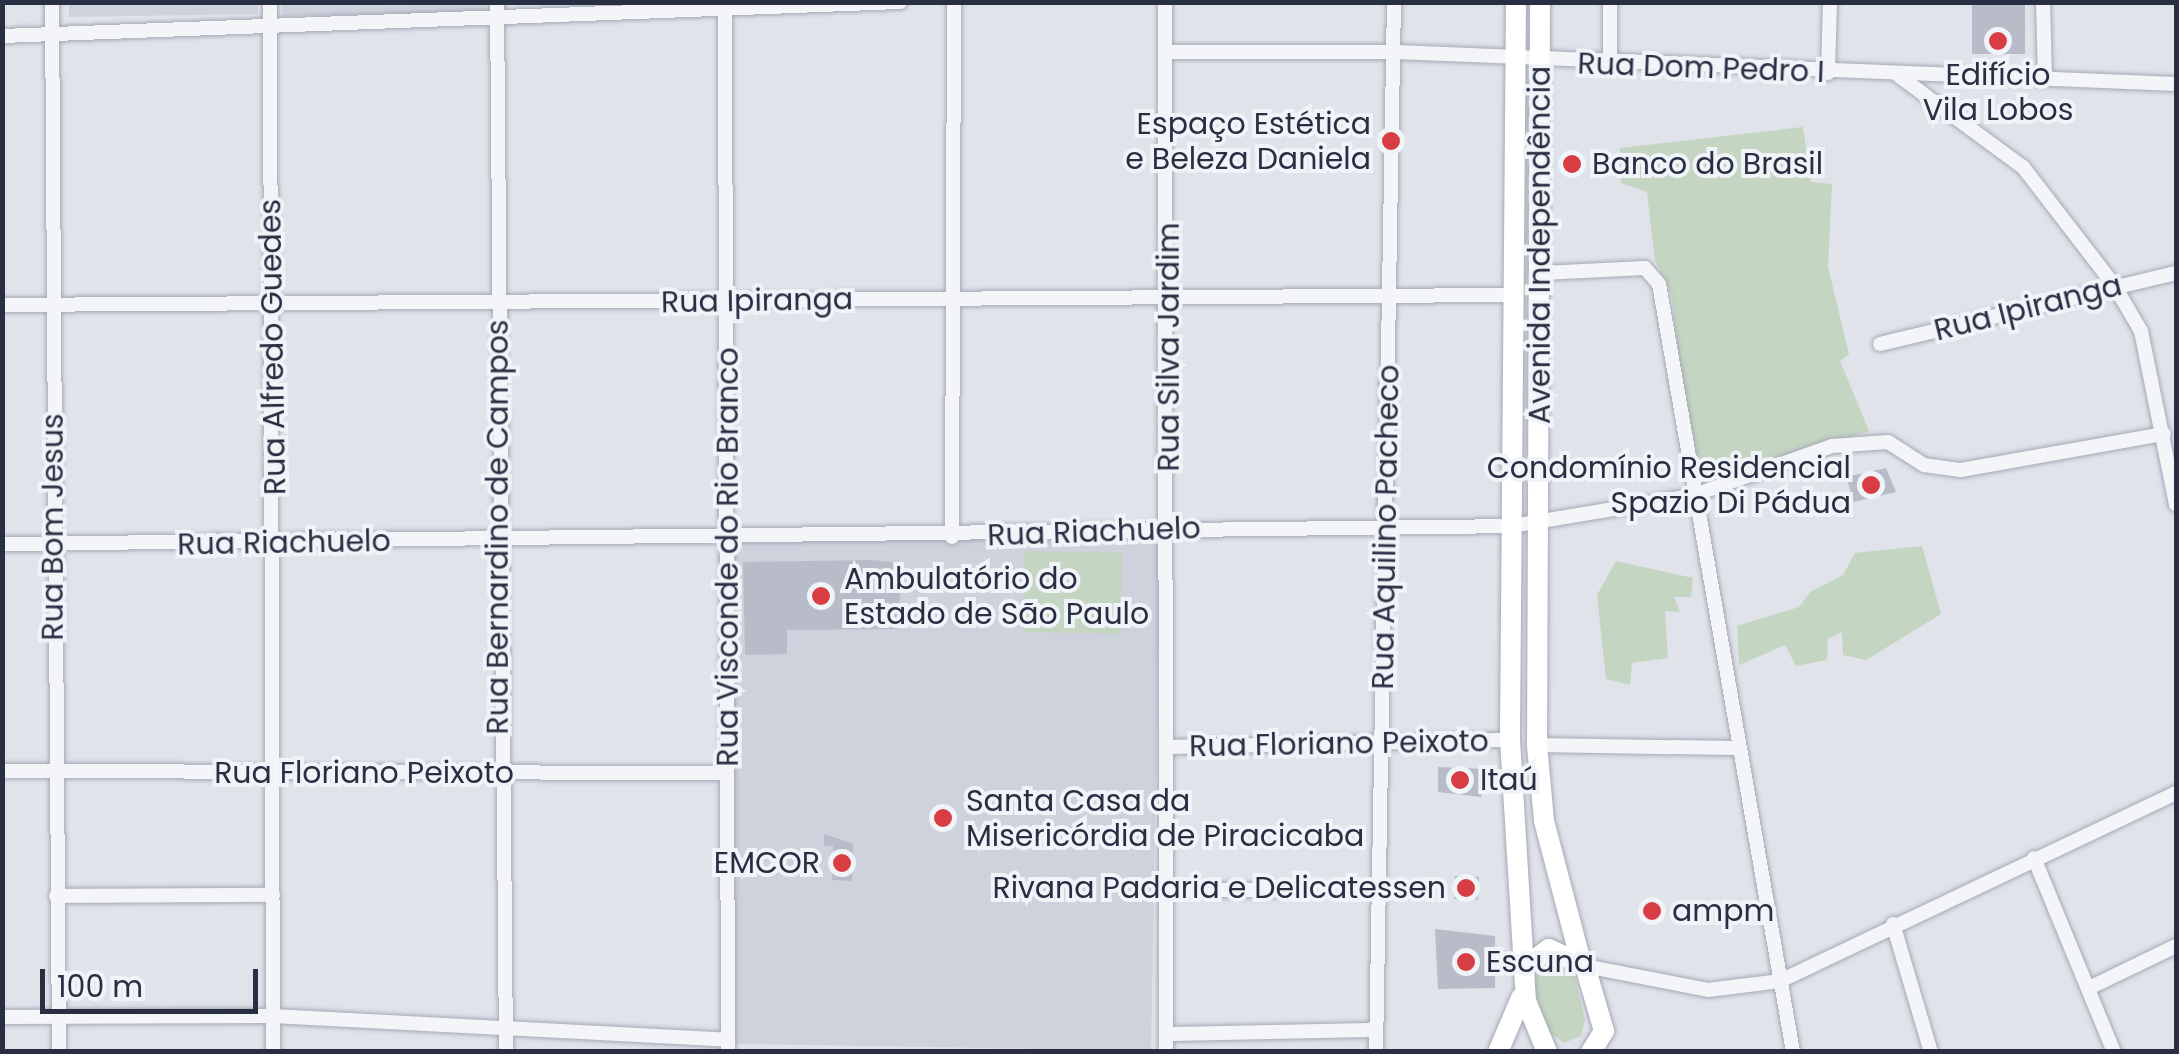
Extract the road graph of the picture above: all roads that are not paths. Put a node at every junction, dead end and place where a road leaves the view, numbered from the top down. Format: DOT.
graph roads {
  1 [pos="52,2"];
  2 [pos="270,2"];
  3 [pos="497,2"];
  4 [pos="900,2"];
  5 [pos="954,2"];
  6 [pos="1165,2"];
  7 [pos="1394,2"];
  8 [pos="1516,2"];
  9 [pos="1540,2"];
  10 [pos="1610,2"];
  11 [pos="1830,2"];
  12 [pos="2043,2"];
  13 [pos="725,8"];
  14 [pos="498,22"];
  15 [pos="269,28"];
  16 [pos="52,34"];
  17 [pos="2,36"];
  18 [pos="1166,52"];
  19 [pos="1396,52"];
  20 [pos="1516,56"];
  21 [pos="1541,60"];
  22 [pos="1610,66"];
  23 [pos="1828,73"];
  24 [pos="1899,76"];
  25 [pos="1950,78"];
  26 [pos="2045,78"];
  27 [pos="2176,84"];
  28 [pos="1951,111"];
  29 [pos="2176,272"];
  30 [pos="1542,273"];
  31 [pos="2114,284"];
  32 [pos="1512,295"];
  33 [pos="952,297"];
  34 [pos="1169,300"];
  35 [pos="498,302"];
  36 [pos="730,302"];
  37 [pos="1392,302"];
  38 [pos="55,304"];
  39 [pos="2,306"];
  40 [pos="272,308"];
  41 [pos="1880,344"];
  42 [pos="2164,434"];
  43 [pos="2175,488"];
  44 [pos="1691,496"];
  45 [pos="2176,505"];
  46 [pos="1540,524"];
  47 [pos="1512,526"];
  48 [pos="1389,528"];
  49 [pos="1170,529"];
  50 [pos="952,537"];
  51 [pos="500,538"];
  52 [pos="727,538"];
  53 [pos="52,543"];
  54 [pos="2,544"];
  55 [pos="276,546"];
  56 [pos="1510,740"];
  57 [pos="1537,744"];
  58 [pos="1380,745"];
  59 [pos="1168,747"];
  60 [pos="1735,748"];
  61 [pos="53,770"];
  62 [pos="2,771"];
  63 [pos="276,772"];
  64 [pos="726,773"];
  65 [pos="498,774"];
  66 [pos="2176,793"];
  67 [pos="2034,858"];
  68 [pos="1162,890"];
  69 [pos="1282,890"];
  70 [pos="273,895"];
  71 [pos="56,896"];
  72 [pos="1893,924"];
  73 [pos="2176,946"];
  74 [pos="1583,964"];
  75 [pos="1526,971"];
  76 [pos="1780,981"];
  77 [pos="2092,987"];
  78 [pos="272,1016"];
  79 [pos="2,1017"];
  80 [pos="60,1018"];
  81 [pos="506,1030"];
  82 [pos="1376,1030"];
  83 [pos="1166,1034"];
  84 [pos="1608,1042"];
  85 [pos="728,1046"];
  86 [pos="59,1052"];
  87 [pos="273,1052"];
  88 [pos="506,1052"];
  89 [pos="1166,1052"];
  90 [pos="1376,1052"];
  91 [pos="1498,1052"];
  92 [pos="1547,1052"];
  93 [pos="1591,1052"];
  94 [pos="1793,1052"];
  95 [pos="1931,1052"];
  96 [pos="2114,1052"];
  1 -- 16 [label="street, Rua Bom Jesus"];
  2 -- 15 [label="street, Rua Alfredo Guedes"];
  3 -- 14 [label="street, Rua Bernardino de Campos"];
  4 -- 13 [label="street"];
  5 -- 33 [label="street"];
  6 -- 18 [label="street, Rua Silva Jardim"];
  7 -- 19 [label="street, Rua Aquilino Pacheco"];
  8 -- 20 [label="main road, Avenida Independência"];
  9 -- 21 [label="main road, Avenida Independência"];
  10 -- 22 [label="street"];
  11 -- 23 [label="street"];
  12 -- 26 [label="street"];
  13 -- 14 [label="street"];
  13 -- 36 [label="street, Rua Visconde do Rio Branco"];
  14 -- 15 [label="street"];
  14 -- 35 [label="street, Rua Bernardino de Campos"];
  15 -- 16 [label="street"];
  15 -- 40 [label="street, Rua Alfredo Guedes"];
  16 -- 17 [label="street"];
  16 -- 38 [label="street, Rua Bom Jesus"];
  18 -- 19 [label="street, Rua Dom Pedro I"];
  18 -- 34 [label="street, Rua Silva Jardim"];
  19 -- 20 [label="street, Rua Dom Pedro I"];
  19 -- 37 [label="street, Rua Aquilino Pacheco"];
  20 -- 21 [label="street, Rua Dom Pedro I"];
  20 -- 32 [label="main road, Avenida Independência"];
  21 -- 22 [label="street, Rua Dom Pedro I"];
  21 -- 30 [label="main road, Avenida Independência"];
  22 -- 23 [label="street, Rua Dom Pedro I"];
  23 -- 24 [label="street, Rua Dom Pedro I"];
  24 -- 25 [label="street, Rua Dom Pedro I"];
  24 -- 28 [label="street"];
  25 -- 26 [label="street, Rua Dom Pedro I"];
  25 -- 28 [label="street"];
  26 -- 27 [label="street, Rua Dom Pedro I"];
  28 -- 31 [label="street"];
  29 -- 31 [label="street, Rua Ipiranga"];
  30 -- 44 [label="street"];
  30 -- 46 [label="main road, Avenida Independência"];
  31 -- 41 [label="street, Rua Ipiranga"];
  31 -- 42 [label="street"];
  32 -- 37 [label="street, Rua Ipiranga"];
  32 -- 47 [label="main road, Avenida Independência"];
  33 -- 34 [label="street, Rua Ipiranga"];
  33 -- 36 [label="street, Rua Ipiranga"];
  33 -- 50 [label="street"];
  34 -- 37 [label="street, Rua Ipiranga"];
  34 -- 49 [label="street, Rua Silva Jardim"];
  35 -- 36 [label="street, Rua Ipiranga"];
  35 -- 40 [label="street, Rua Ipiranga"];
  35 -- 51 [label="street, Rua Bernardino de Campos"];
  36 -- 52 [label="street, Rua Visconde do Rio Branco"];
  37 -- 48 [label="street, Rua Aquilino Pacheco"];
  38 -- 39 [label="street, Rua Ipiranga"];
  38 -- 40 [label="street, Rua Ipiranga"];
  38 -- 53 [label="street, Rua Bom Jesus"];
  40 -- 55 [label="street, Rua Alfredo Guedes"];
  42 -- 43 [label="street"];
  42 -- 44 [label="street, Rua Riachuelo"];
  43 -- 45 [label="street"];
  44 -- 46 [label="street, Rua Riachuelo"];
  44 -- 60 [label="street"];
  46 -- 47 [label="street, Rua Riachuelo"];
  46 -- 57 [label="main road, Avenida Independência"];
  47 -- 48 [label="street, Rua Riachuelo"];
  47 -- 56 [label="main road, Avenida Independência"];
  48 -- 49 [label="street, Rua Riachuelo"];
  48 -- 58 [label="street, Rua Aquilino Pacheco"];
  49 -- 50 [label="street, Rua Riachuelo"];
  49 -- 59 [label="street, Rua Silva Jardim"];
  50 -- 52 [label="street, Rua Riachuelo"];
  51 -- 52 [label="street, Rua Riachuelo"];
  51 -- 55 [label="street, Rua Riachuelo"];
  51 -- 65 [label="street, Rua Bernardino de Campos"];
  52 -- 64 [label="street, Rua Visconde do Rio Branco"];
  53 -- 54 [label="street, Rua Riachuelo"];
  53 -- 55 [label="street, Rua Riachuelo"];
  53 -- 61 [label="street, Rua Bom Jesus"];
  55 -- 63 [label="street, Rua Alfredo Guedes"];
  56 -- 58 [label="street, Rua Floriano Peixoto"];
  56 -- 75 [label="main road, Avenida Independência"];
  57 -- 60 [label="street"];
  57 -- 74 [label="main road, Avenida Independência"];
  58 -- 59 [label="street, Rua Floriano Peixoto"];
  58 -- 82 [label="street, Rua Aquilino Pacheco"];
  59 -- 68 [label="street, Rua Silva Jardim"];
  60 -- 76 [label="street"];
  61 -- 62 [label="street, Rua Floriano Peixoto"];
  61 -- 63 [label="street, Rua Floriano Peixoto"];
  61 -- 71 [label="street, Rua Bom Jesus"];
  63 -- 65 [label="street, Rua Floriano Peixoto"];
  63 -- 70 [label="street, Rua Alfredo Guedes"];
  64 -- 65 [label="street, Rua Floriano Peixoto"];
  64 -- 85 [label="street, Rua Visconde do Rio Branco"];
  65 -- 81 [label="street, Rua Bernardino de Campos"];
  66 -- 67 [label="street"];
  67 -- 72 [label="street"];
  67 -- 77 [label="street"];
  68 -- 69 [label="street"];
  68 -- 83 [label="street, Rua Silva Jardim"];
  70 -- 71 [label="street"];
  70 -- 78 [label="street, Rua Alfredo Guedes"];
  71 -- 80 [label="street, Rua Bom Jesus"];
  72 -- 76 [label="street"];
  72 -- 95 [label="street"];
  73 -- 77 [label="street"];
  74 -- 75 [label="main road"];
  74 -- 76 [label="street"];
  74 -- 84 [label="main road, Avenida Independência"];
  75 -- 91 [label="main road, Avenida Independência"];
  75 -- 92 [label="main road"];
  76 -- 94 [label="street"];
  77 -- 96 [label="street"];
  78 -- 80 [label="street"];
  78 -- 81 [label="street"];
  78 -- 87 [label="street, Rua Alfredo Guedes"];
  79 -- 80 [label="street"];
  80 -- 86 [label="street, Rua Bom Jesus"];
  81 -- 85 [label="street"];
  81 -- 88 [label="street, Rua Bernardino de Campos"];
  82 -- 83 [label="street"];
  82 -- 90 [label="street, Rua Aquilino Pacheco"];
  83 -- 89 [label="street, Rua Silva Jardim"];
  84 -- 93 [label="main road"];
}
